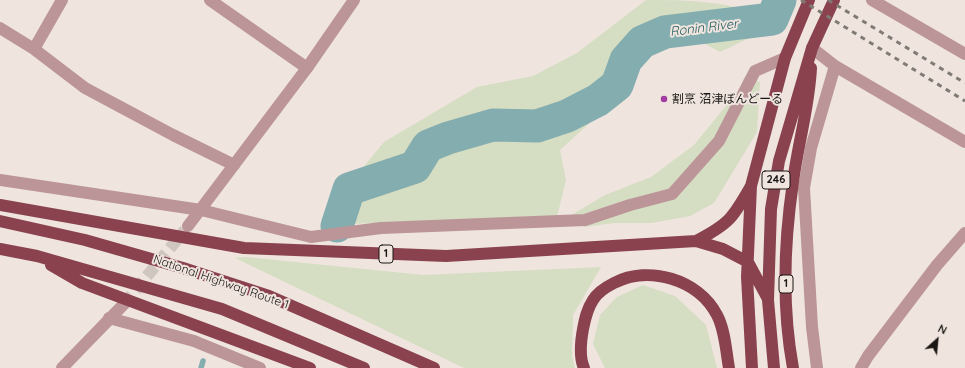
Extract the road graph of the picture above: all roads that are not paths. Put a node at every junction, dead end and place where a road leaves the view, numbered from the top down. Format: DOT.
graph roads {
  1 [pos="62,0"];
  2 [pos="210,0"];
  3 [pos="354,0"];
  4 [pos="809,0"];
  5 [pos="834,0"];
  6 [pos="872,0"];
  7 [pos="0,28"];
  8 [pos="812,48"];
  9 [pos="34,50"];
  10 [pos="965,54"];
  11 [pos="786,58"];
  12 [pos="835,66"];
  13 [pos="307,68"];
  14 [pos="965,142"];
  15 [pos="234,165"];
  16 [pos="0,180"];
  17 [pos="751,186"];
  18 [pos="0,205"];
  19 [pos="201,210"];
  20 [pos="0,221"];
  21 [pos="188,226"];
  22 [pos="965,233"];
  23 [pos="696,241"];
  24 [pos="0,249"];
  25 [pos="37,256"];
  26 [pos="748,262"];
  27 [pos="768,300"];
  28 [pos="124,304"];
  29 [pos="109,318"];
  30 [pos="62,368"];
  31 [pos="260,368"];
  32 [pos="310,368"];
  33 [pos="364,368"];
  34 [pos="434,368"];
  35 [pos="584,368"];
  36 [pos="729,368"];
  37 [pos="752,368"];
  38 [pos="774,368"];
  39 [pos="792,368"];
  40 [pos="817,368"];
  41 [pos="861,368"];
  1 -- 9 [label="street"];
  2 -- 13 [label="street"];
  3 -- 13 [label="street"];
  4 -- 11 [label="highway, 246"];
  5 -- 8 [label="highway, 246"];
  6 -- 10 [label="street"];
  7 -- 9 [label="street"];
  8 -- 12 [label="street"];
  8 -- 27 [label="highway, 246"];
  8 -- 39 [label="highway, 1"];
  9 -- 15 [label="street"];
  11 -- 17 [label="highway, 246"];
  11 -- 19 [label="street"];
  12 -- 14 [label="street"];
  12 -- 40 [label="street"];
  13 -- 15 [label="street"];
  15 -- 19 [label="street"];
  16 -- 19 [label="street"];
  17 -- 23 [label="highway, 1"];
  17 -- 26 [label="highway, 246"];
  18 -- 23 [label="highway, 1"];
  19 -- 21 [label="street"];
  20 -- 34 [label="highway, National Highway Route 1"];
  22 -- 41 [label="street"];
  23 -- 26 [label="highway, 1"];
  24 -- 25 [label="highway"];
  25 -- 32 [label="highway"];
  25 -- 33 [label="highway"];
  26 -- 27 [label="highway, 1"];
  26 -- 37 [label="highway, 246"];
  27 -- 38 [label="highway, 246"];
  28 -- 29 [label="street"];
  29 -- 30 [label="street"];
  29 -- 31 [label="street"];
  35 -- 36 [label="highway"];
}
